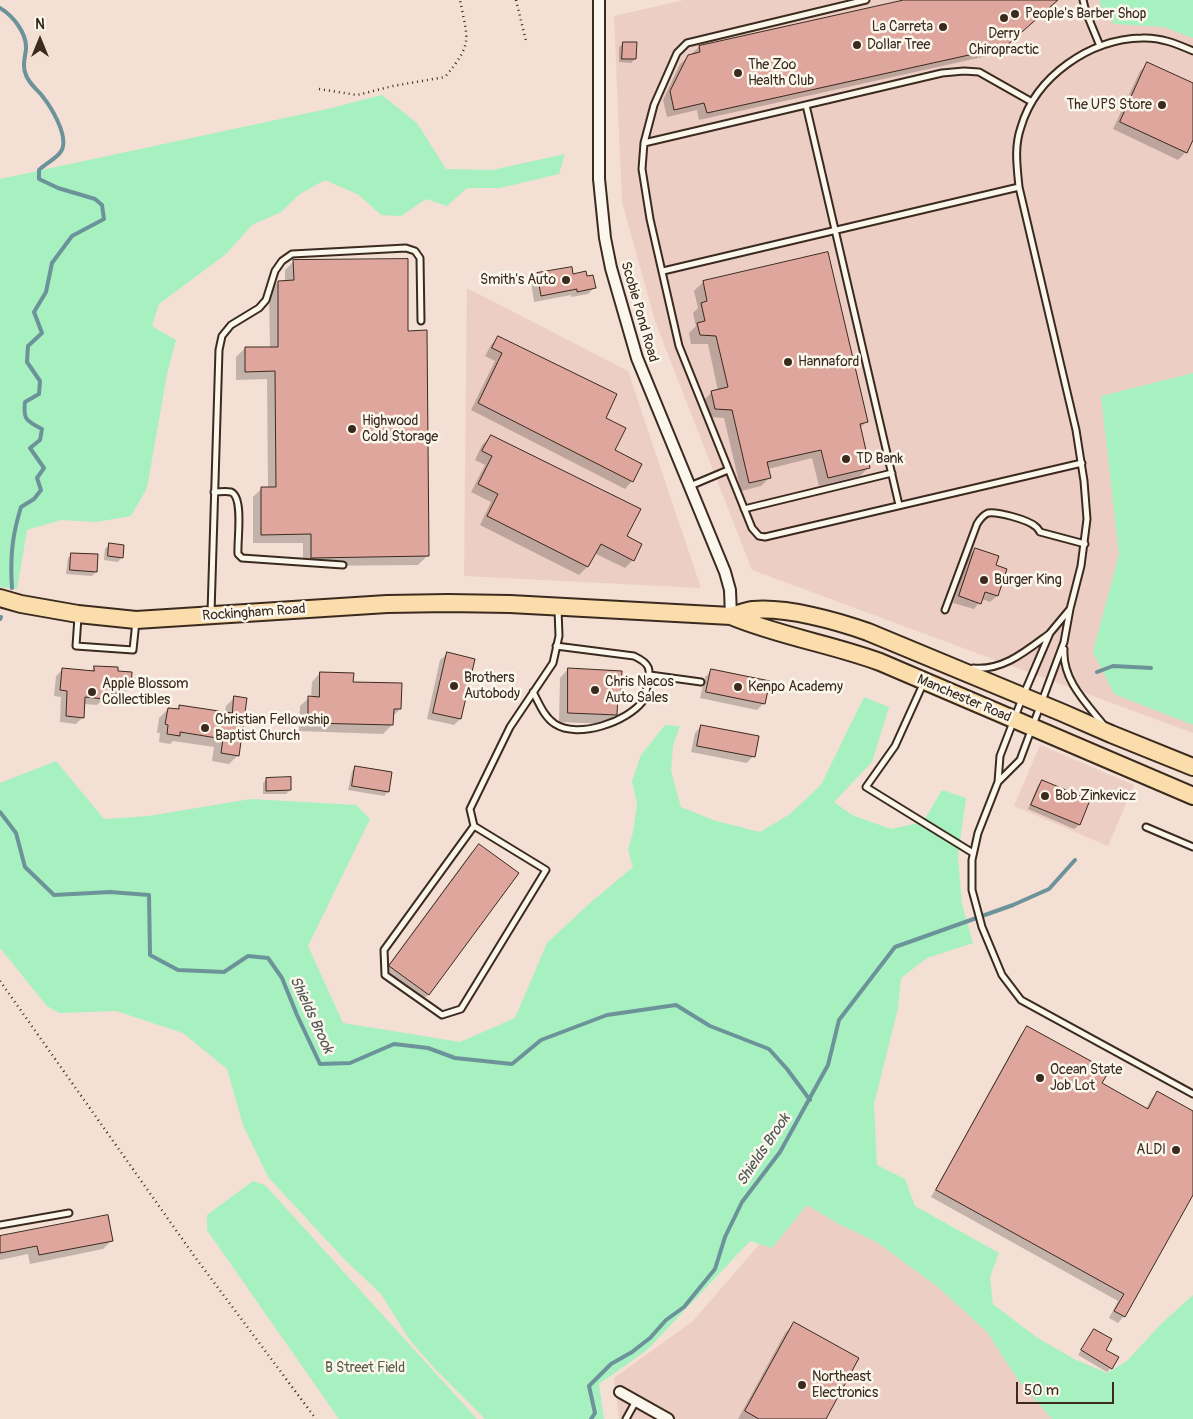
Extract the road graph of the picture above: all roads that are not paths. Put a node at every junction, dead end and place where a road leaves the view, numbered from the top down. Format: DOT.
graph roads {
  1 [pos="599,0"];
  2 [pos="866,0"];
  3 [pos="1082,0"];
  4 [pos="1100,46"];
  5 [pos="1193,51"];
  6 [pos="1032,102"];
  7 [pos="806,105"];
  8 [pos="644,143"];
  9 [pos="1019,187"];
  10 [pos="835,230"];
  11 [pos="663,271"];
  12 [pos="421,321"];
  13 [pos="1082,463"];
  14 [pos="728,470"];
  15 [pos="892,474"];
  16 [pos="690,486"];
  17 [pos="214,492"];
  18 [pos="899,505"];
  19 [pos="744,509"];
  20 [pos="1085,544"];
  21 [pos="344,565"];
  22 [pos="0,598"];
  23 [pos="510,604"];
  24 [pos="558,606"];
  25 [pos="1070,609"];
  26 [pos="945,610"];
  27 [pos="78,614"];
  28 [pos="211,616"];
  29 [pos="731,616"];
  30 [pos="136,620"];
  31 [pos="1050,633"];
  32 [pos="1064,642"];
  33 [pos="556,646"];
  34 [pos="952,667"];
  35 [pos="650,675"];
  36 [pos="701,682"];
  37 [pos="924,682"];
  38 [pos="533,692"];
  39 [pos="1023,696"];
  40 [pos="1041,704"];
  41 [pos="1014,720"];
  42 [pos="1032,728"];
  43 [pos="1111,734"];
  44 [pos="1193,767"];
  45 [pos="998,782"];
  46 [pos="1193,796"];
  47 [pos="474,826"];
  48 [pos="1146,827"];
  49 [pos="1193,847"];
  50 [pos="973,853"];
  51 [pos="1193,1094"];
  52 [pos="69,1213"];
  53 [pos="0,1225"];
  54 [pos="620,1392"];
  55 [pos="636,1401"];
  56 [pos="626,1419"];
  57 [pos="668,1419"];
  1 -- 16 [label="street, Scobie Pond Road"];
  2 -- 8 [label="lane"];
  3 -- 4 [label="lane"];
  4 -- 5 [label="lane"];
  4 -- 6 [label="lane"];
  6 -- 7 [label="lane"];
  6 -- 9 [label="lane"];
  7 -- 8 [label="lane"];
  7 -- 10 [label="lane"];
  8 -- 11 [label="lane"];
  9 -- 10 [label="lane"];
  9 -- 13 [label="lane"];
  10 -- 11 [label="lane"];
  10 -- 15 [label="lane"];
  11 -- 14 [label="lane"];
  12 -- 17 [label="lane"];
  13 -- 18 [label="lane"];
  13 -- 20 [label="lane"];
  14 -- 16 [label="lane"];
  14 -- 19 [label="lane"];
  15 -- 18 [label="lane"];
  15 -- 19 [label="lane"];
  16 -- 29 [label="street, Scobie Pond Road"];
  17 -- 21 [label="lane"];
  17 -- 28 [label="lane"];
  18 -- 19 [label="lane"];
  20 -- 25 [label="lane"];
  20 -- 26 [label="lane"];
  22 -- 27 [label="main road, Rockingham Road"];
  23 -- 24 [label="main road, Manchester Road"];
  23 -- 28 [label="main road, Rockingham Road"];
  24 -- 29 [label="main road, Manchester Road"];
  24 -- 33 [label="lane"];
  25 -- 31 [label="lane"];
  25 -- 32 [label="lane"];
  27 -- 30 [label="main road, Rockingham Road"];
  27 -- 30 [label="lane"];
  28 -- 30 [label="main road, Rockingham Road"];
  29 -- 34 [label="main road, Manchester Road"];
  29 -- 37 [label="main road, Manchester Road"];
  31 -- 34 [label="lane"];
  31 -- 39 [label="lane"];
  32 -- 40 [label="lane"];
  32 -- 43 [label="lane"];
  33 -- 35 [label="lane"];
  33 -- 38 [label="lane"];
  34 -- 39 [label="main road, Manchester Road"];
  35 -- 36 [label="lane"];
  35 -- 38 [label="lane"];
  37 -- 41 [label="main road, Manchester Road"];
  37 -- 50 [label="lane"];
  38 -- 47 [label="lane"];
  39 -- 40 [label="main road, Manchester Road"];
  39 -- 41 [label="lane"];
  40 -- 42 [label="lane"];
  40 -- 43 [label="main road, Manchester Road"];
  41 -- 42 [label="main road, Manchester Road"];
  41 -- 45 [label="lane"];
  42 -- 45 [label="lane"];
  42 -- 46 [label="main road, Manchester Road"];
  43 -- 44 [label="main road, Manchester Road"];
  45 -- 50 [label="lane"];
  47 -- 47 [label="lane"];
  48 -- 49 [label="lane"];
  50 -- 51 [label="lane"];
  52 -- 53 [label="lane"];
  54 -- 55 [label="street"];
  55 -- 56 [label="lane"];
  55 -- 57 [label="street"];
}
